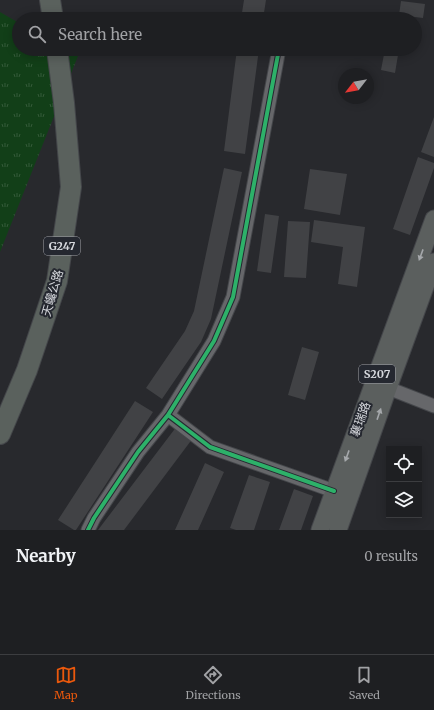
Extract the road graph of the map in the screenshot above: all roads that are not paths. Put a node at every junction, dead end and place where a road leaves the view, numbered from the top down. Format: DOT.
graph roads {
  1 [pos="50,0"];
  2 [pos="52,12"];
  3 [pos="58,56"];
  4 [pos="278,56"];
  5 [pos="434,218"];
  6 [pos="434,262"];
  7 [pos="388,388"];
  8 [pos="434,406"];
  9 [pos="168,415"];
  10 [pos="0,434"];
  11 [pos="334,491"];
  12 [pos="88,530"];
  13 [pos="320,530"];
  14 [pos="338,530"];
  1 -- 2 [label="highway"];
  3 -- 10 [label="highway, 天巉公路 / G247"];
  4 -- 9 [label="street"];
  5 -- 11 [label="main road, 襄瑞路 / S207, one-way"];
  6 -- 7 [label="main road, 襄瑞路 / S207"];
  7 -- 8 [label="street"];
  14 -- 7 [label="main road, 襄瑞路 / S207, one-way"];
  9 -- 11 [label="street"];
  9 -- 12 [label="street"];
  11 -- 13 [label="main road, 襄瑞路 / S207"];
}
